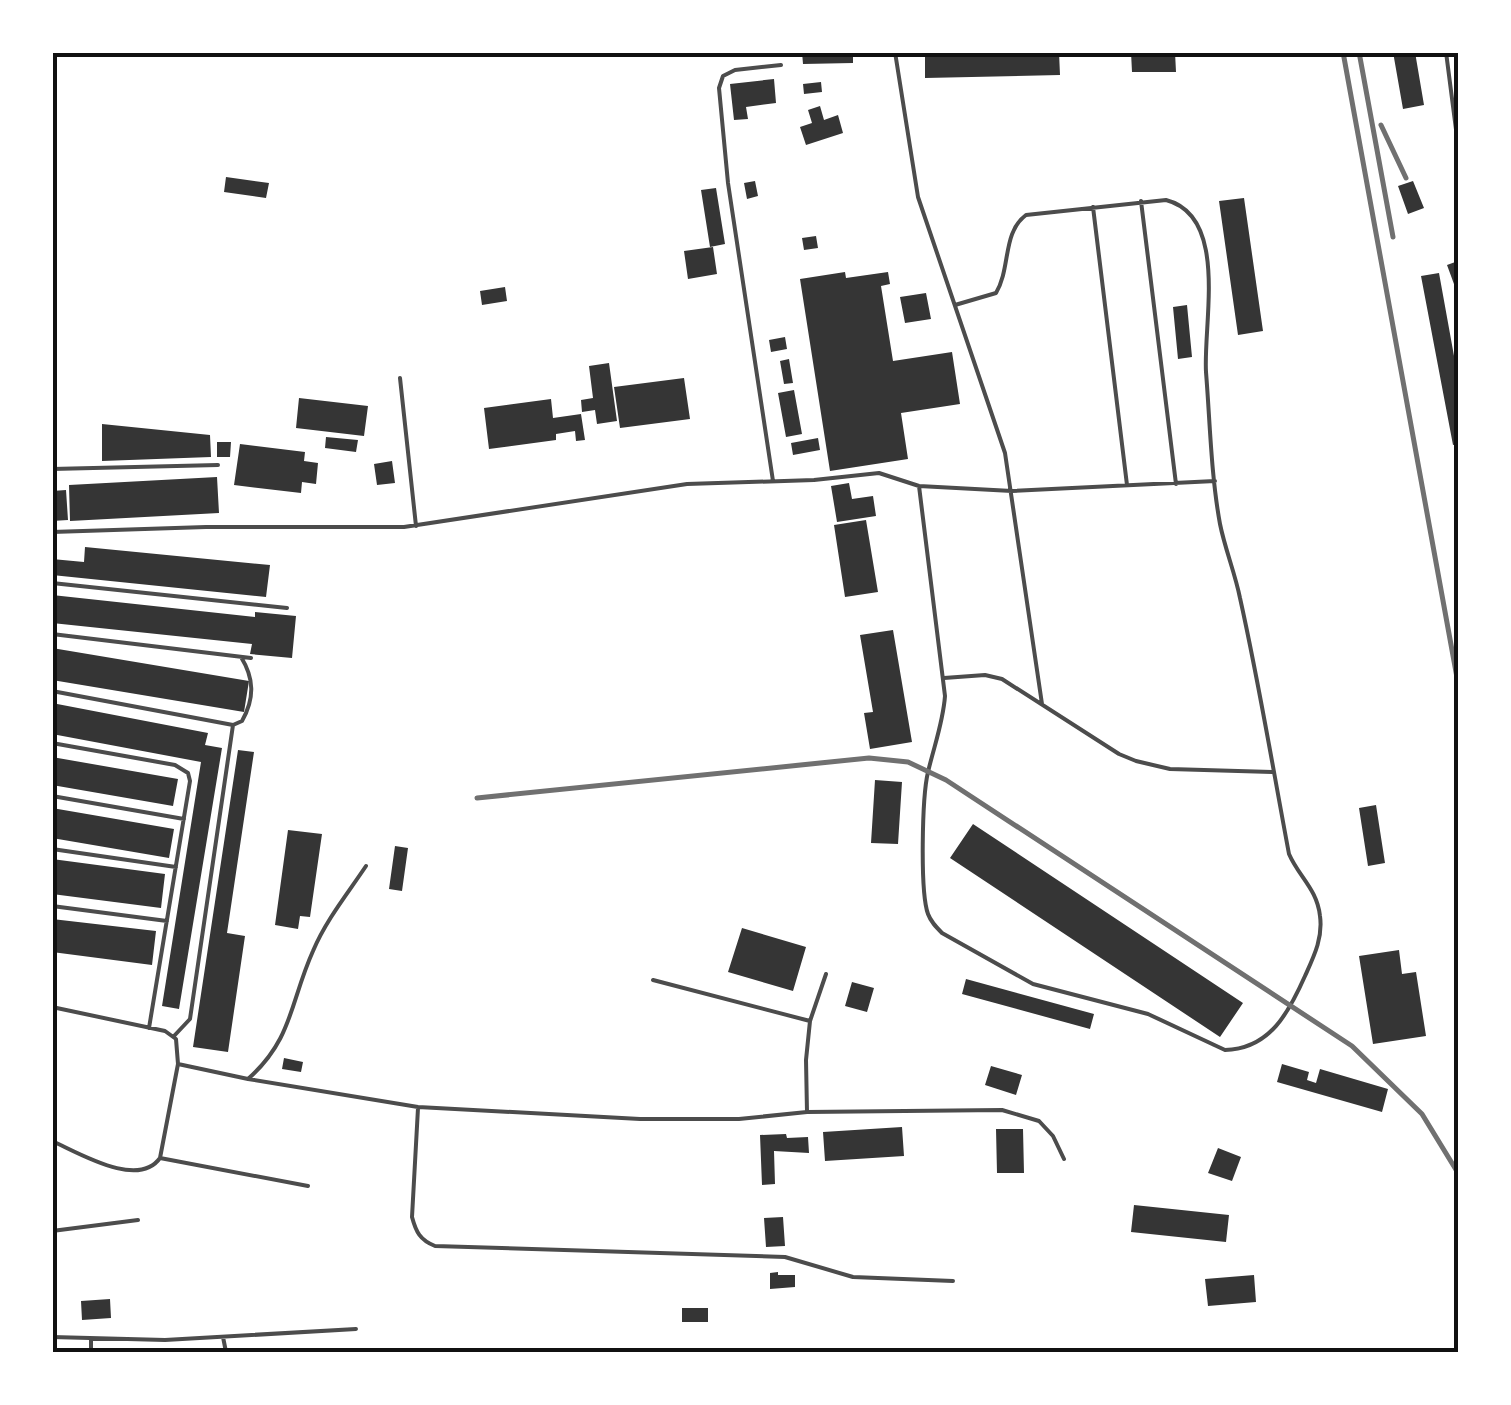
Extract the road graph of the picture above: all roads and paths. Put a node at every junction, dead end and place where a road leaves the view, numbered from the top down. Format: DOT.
graph roads {
  1 [pos="895,52"];
  2 [pos="1446,52"];
  3 [pos="781,65"];
  4 [pos="1458,144"];
  5 [pos="1141,201"];
  6 [pos="1093,207"];
  7 [pos="956,305"];
  8 [pos="400,378"];
  9 [pos="218,465"];
  10 [pos="52,469"];
  11 [pos="773,481"];
  12 [pos="1215,481"];
  13 [pos="1176,484"];
  14 [pos="919,486"];
  15 [pos="1127,486"];
  16 [pos="1012,491"];
  17 [pos="416,526"];
  18 [pos="52,532"];
  19 [pos="52,583"];
  20 [pos="287,608"];
  21 [pos="52,634"];
  22 [pos="241,657"];
  23 [pos="250,658"];
  24 [pos="943,678"];
  25 [pos="52,691"];
  26 [pos="1042,704"];
  27 [pos="233,724"];
  28 [pos="52,744"];
  29 [pos="1274,772"];
  30 [pos="52,796"];
  31 [pos="184,819"];
  32 [pos="52,849"];
  33 [pos="366,866"];
  34 [pos="176,867"];
  35 [pos="52,906"];
  36 [pos="167,921"];
  37 [pos="826,974"];
  38 [pos="654,980"];
  39 [pos="52,1007"];
  40 [pos="810,1021"];
  41 [pos="149,1028"];
  42 [pos="174,1036"];
  43 [pos="178,1064"];
  44 [pos="248,1080"];
  45 [pos="418,1107"];
  46 [pos="807,1112"];
  47 [pos="52,1142"];
  48 [pos="160,1158"];
  49 [pos="1064,1159"];
  50 [pos="308,1186"];
  51 [pos="138,1220"];
  52 [pos="52,1231"];
  53 [pos="954,1281"];
  54 [pos="356,1329"];
  55 [pos="52,1337"];
  56 [pos="223,1337"];
  57 [pos="91,1339"];
  58 [pos="92,1352"];
  59 [pos="226,1352"];
  1 -- 7 [label="lane"];
  2 -- 4 [label="lane"];
  3 -- 11 [label="lane"];
  5 -- 6 [label="lane"];
  5 -- 12 [label="lane"];
  5 -- 13 [label="lane"];
  6 -- 7 [label="lane"];
  6 -- 15 [label="lane"];
  7 -- 16 [label="lane"];
  8 -- 17 [label="lane"];
  9 -- 10 [label="lane"];
  11 -- 14 [label="lane"];
  11 -- 17 [label="lane"];
  12 -- 13 [label="lane"];
  12 -- 29 [label="lane"];
  13 -- 15 [label="lane"];
  14 -- 16 [label="lane"];
  14 -- 24 [label="lane"];
  15 -- 16 [label="lane"];
  16 -- 26 [label="lane"];
  17 -- 18 [label="lane"];
  19 -- 20 [label="lane"];
  21 -- 22 [label="lane"];
  22 -- 23 [label="lane"];
  22 -- 27 [label="lane"];
  24 -- 26 [label="lane"];
  24 -- 29 [label="lane"];
  25 -- 27 [label="lane"];
  26 -- 29 [label="lane"];
  27 -- 42 [label="lane"];
  28 -- 31 [label="lane"];
  30 -- 31 [label="lane"];
  31 -- 34 [label="lane"];
  32 -- 34 [label="lane"];
  33 -- 44 [label="lane"];
  34 -- 36 [label="lane"];
  35 -- 36 [label="lane"];
  36 -- 41 [label="lane"];
  37 -- 40 [label="lane"];
  38 -- 40 [label="lane"];
  39 -- 41 [label="lane"];
  40 -- 46 [label="lane"];
  41 -- 42 [label="lane"];
  42 -- 43 [label="lane"];
  43 -- 44 [label="lane"];
  43 -- 48 [label="lane"];
  44 -- 45 [label="lane"];
  45 -- 46 [label="lane"];
  45 -- 53 [label="lane"];
  46 -- 49 [label="lane"];
  47 -- 48 [label="lane"];
  48 -- 50 [label="lane"];
  51 -- 52 [label="lane"];
  54 -- 56 [label="lane"];
  55 -- 57 [label="lane"];
  56 -- 57 [label="lane"];
  56 -- 59 [label="lane"];
  57 -- 58 [label="lane"];
}
